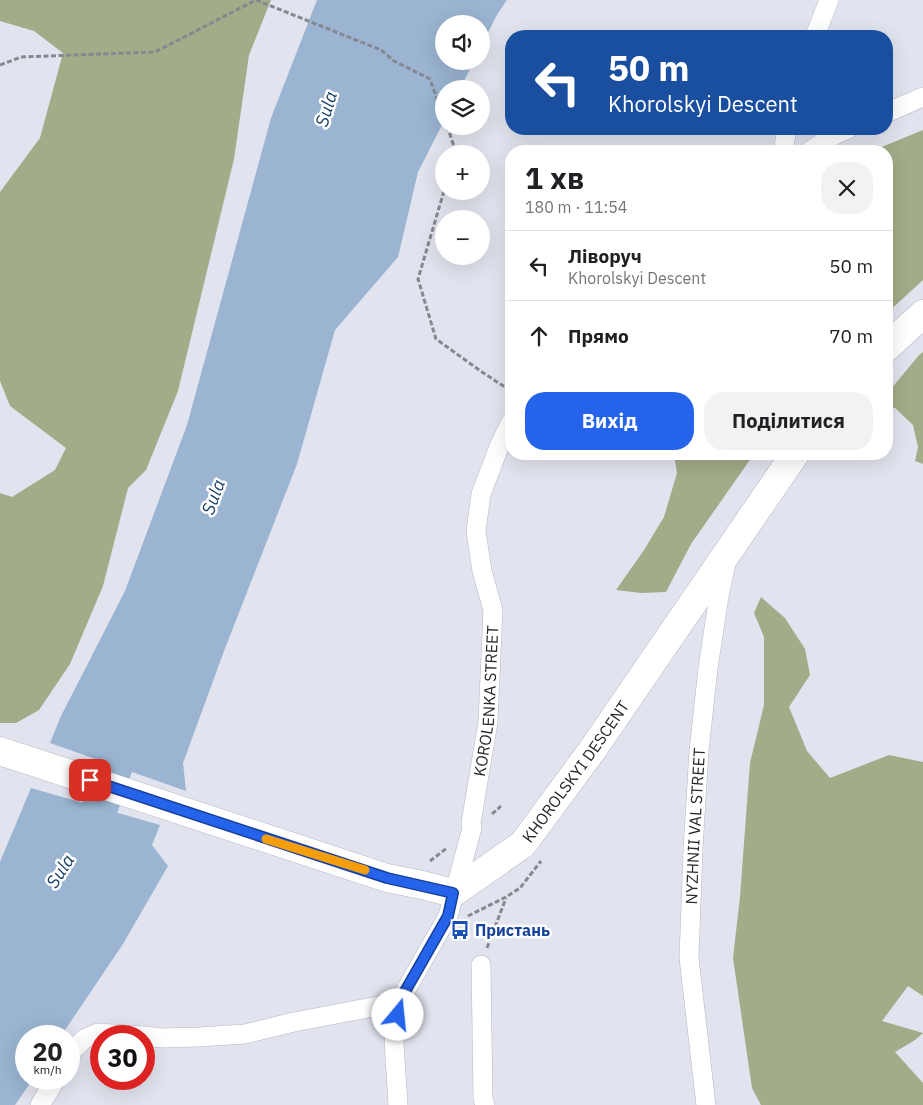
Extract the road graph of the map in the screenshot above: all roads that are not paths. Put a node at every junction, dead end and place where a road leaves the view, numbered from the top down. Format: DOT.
graph roads {
  1 [pos="829,0"];
  2 [pos="817,30"];
  3 [pos="923,97"];
  4 [pos="893,110"];
  5 [pos="834,135"];
  6 [pos="819,145"];
  7 [pos="923,314"];
  8 [pos="893,342"];
  9 [pos="505,434"];
  10 [pos="791,460"];
  11 [pos="729,550"];
  12 [pos="0,751"];
  13 [pos="453,893"];
  14 [pos="480,965"];
  15 [pos="399,1002"];
  16 [pos="90,1036"];
  17 [pos="155,1037"];
  18 [pos="80,1043"];
  19 [pos="49,1090"];
  20 [pos="40,1105"];
  21 [pos="398,1105"];
  22 [pos="485,1105"];
  23 [pos="706,1105"];
  1 -- 2 [label="street"];
  3 -- 4 [label="street"];
  5 -- 6 [label="street"];
  7 -- 8 [label="main road"];
  9 -- 13 [label="street, KOROLENKA STREET"];
  10 -- 11 [label="main road, KHOROLSKYI DESCENT"];
  11 -- 13 [label="main road, KHOROLSKYI DESCENT"];
  11 -- 23 [label="street, NYZHNII VAL STREET"];
  12 -- 13 [label="main road"];
  13 -- 15 [label="street, KOROLENKA STREET"];
  14 -- 22 [label="street"];
  15 -- 17 [label="street"];
  15 -- 21 [label="street"];
  16 -- 18 [label="street"];
  19 -- 20 [label="street"];
}
